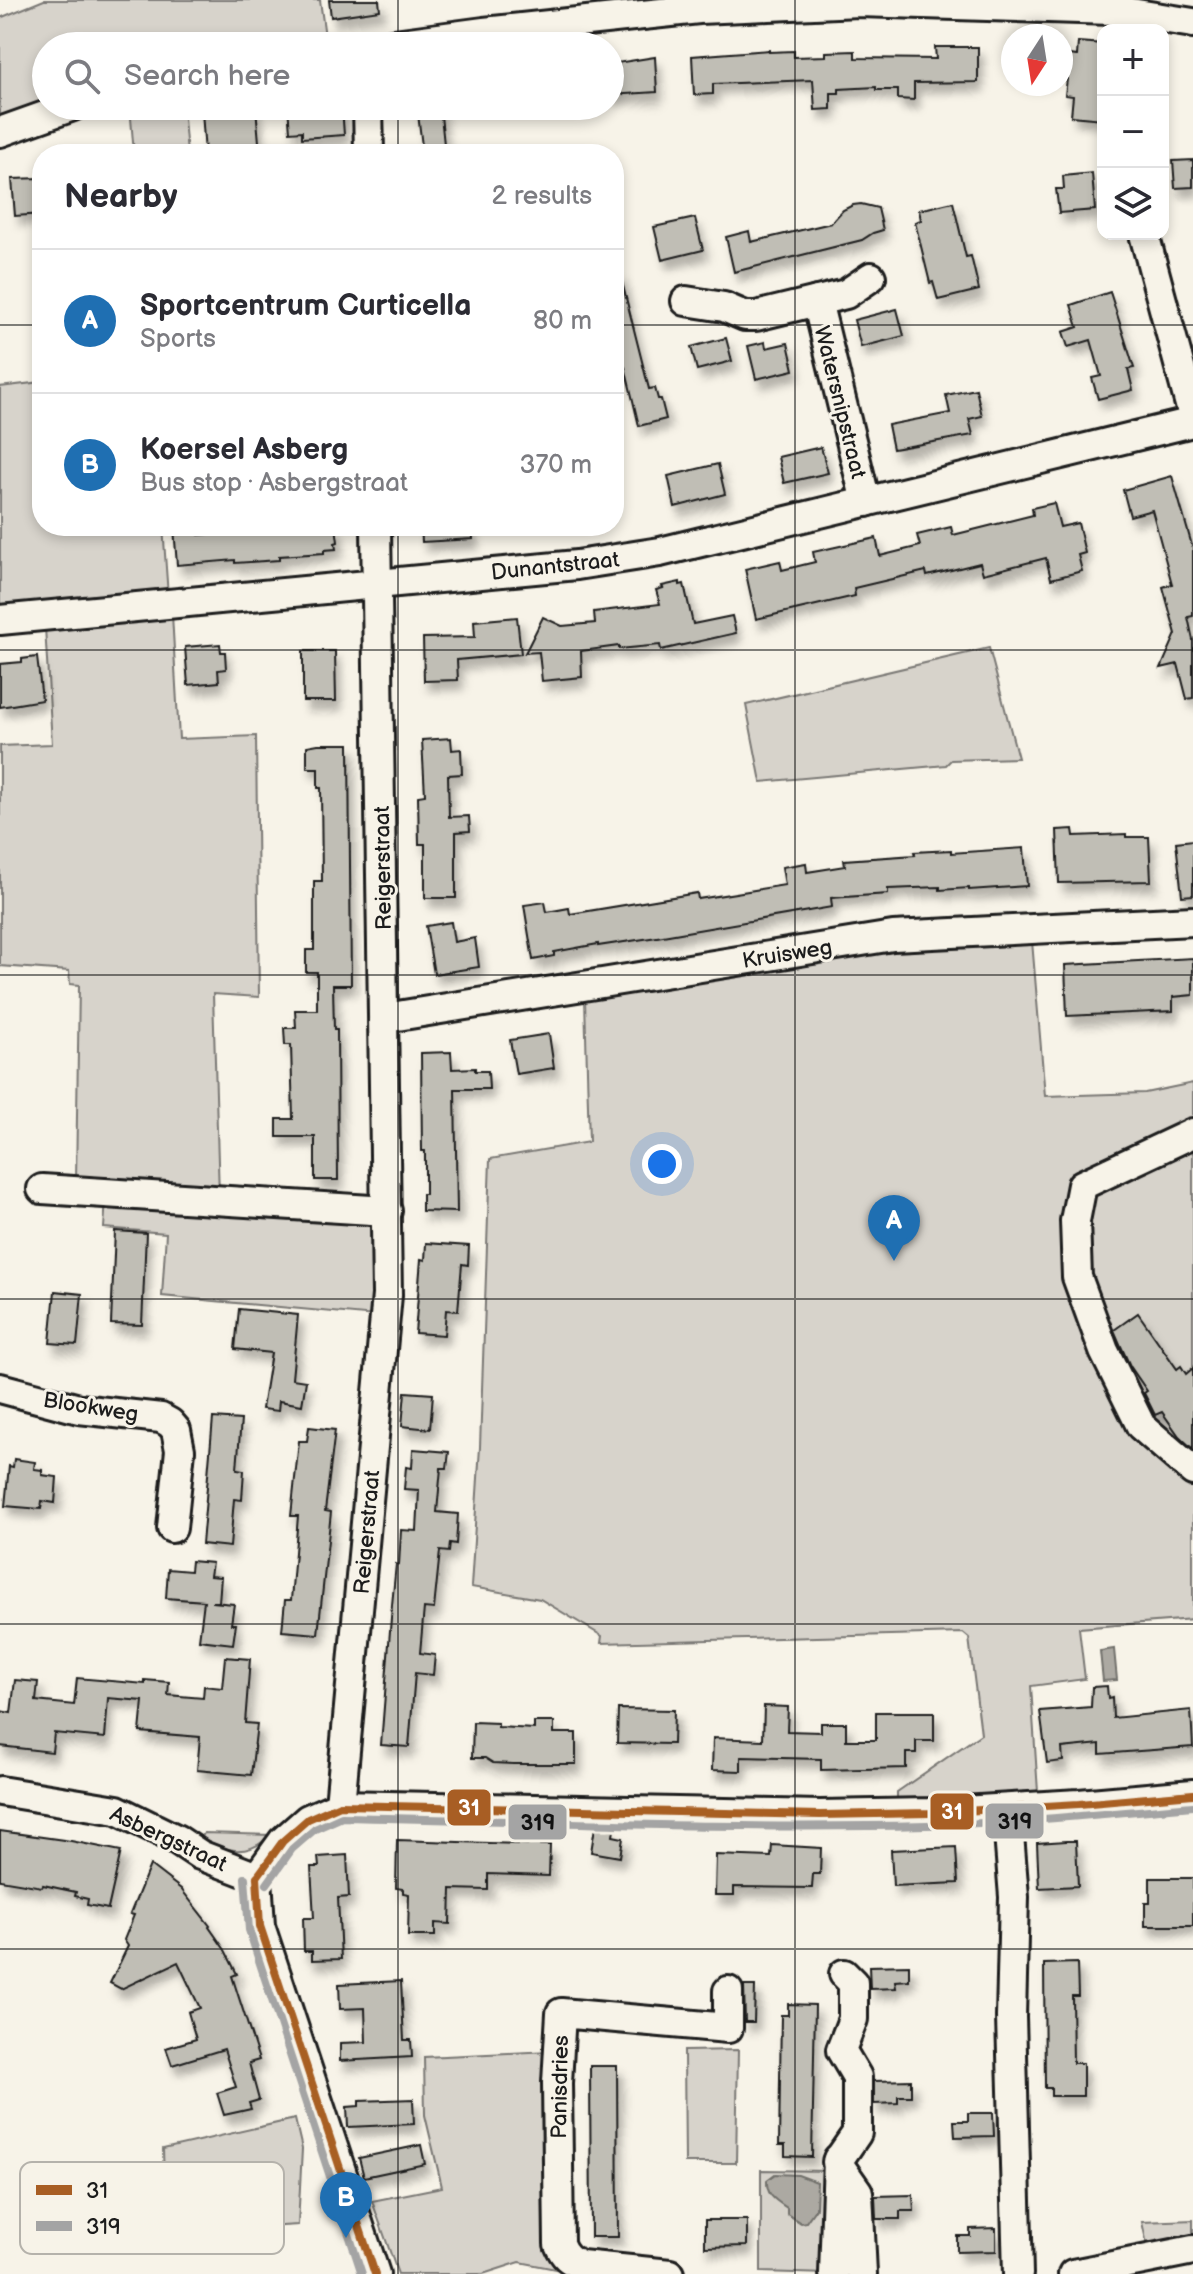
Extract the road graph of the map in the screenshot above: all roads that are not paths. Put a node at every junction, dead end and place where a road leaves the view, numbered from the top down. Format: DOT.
graph roads {
  1 [pos="699,5"];
  2 [pos="1112,5"];
  3 [pos="1142,22"];
  4 [pos="1193,23"];
  5 [pos="484,32"];
  6 [pos="34,120"];
  7 [pos="368,120"];
  8 [pos="0,132"];
  9 [pos="369,144"];
  10 [pos="1146,240"];
  11 [pos="871,277"];
  12 [pos="686,301"];
  13 [pos="817,301"];
  14 [pos="1193,416"];
  15 [pos="1193,422"];
  16 [pos="866,502"];
  17 [pos="376,536"];
  18 [pos="378,583"];
  19 [pos="0,620"];
  20 [pos="1193,921"];
  21 [pos="385,1018"];
  22 [pos="1193,1133"];
  23 [pos="42,1189"];
  24 [pos="387,1211"];
  25 [pos="0,1388"];
  26 [pos="1193,1471"];
  27 [pos="172,1528"];
  28 [pos="0,1791"];
  29 [pos="1193,1794"];
  30 [pos="340,1805"];
  31 [pos="1007,1809"];
  32 [pos="257,1877"];
  33 [pos="844,1974"];
  34 [pos="728,1991"];
  35 [pos="837,2162"];
  36 [pos="1193,2250"];
  37 [pos="375,2274"];
  38 [pos="670,2274"];
  39 [pos="834,2274"];
  40 [pos="862,2274"];
  41 [pos="1018,2274"];
  42 [pos="1073,2274"];
  1 -- 2 [label="street"];
  1 -- 5 [label="street"];
  2 -- 3 [label="street"];
  3 -- 4 [label="street"];
  6 -- 8 [label="street"];
  7 -- 9 [label="street"];
  10 -- 14 [label="street"];
  11 -- 13 [label="street, Watersnipstraat"];
  12 -- 13 [label="street, Watersnipstraat"];
  13 -- 16 [label="street, Watersnipstraat"];
  15 -- 16 [label="street, Dunantstraat"];
  16 -- 18 [label="street, Dunantstraat"];
  17 -- 18 [label="street, Reigerstraat"];
  18 -- 19 [label="street, Dunantstraat"];
  18 -- 21 [label="street, Reigerstraat"];
  20 -- 21 [label="street, Kruisweg"];
  21 -- 24 [label="street, Reigerstraat"];
  22 -- 26 [label="street"];
  23 -- 24 [label="street"];
  24 -- 30 [label="street, Reigerstraat"];
  25 -- 27 [label="street, Blookweg"];
  28 -- 32 [label="street, Asbergstraat"];
  29 -- 31 [label="street"];
  30 -- 31 [label="street"];
  30 -- 32 [label="street"];
  31 -- 41 [label="street"];
  32 -- 37 [label="street"];
  33 -- 35 [label="street"];
  34 -- 38 [label="street, Panisdries"];
  35 -- 39 [label="street"];
  35 -- 40 [label="street"];
  36 -- 42 [label="street"];
}
